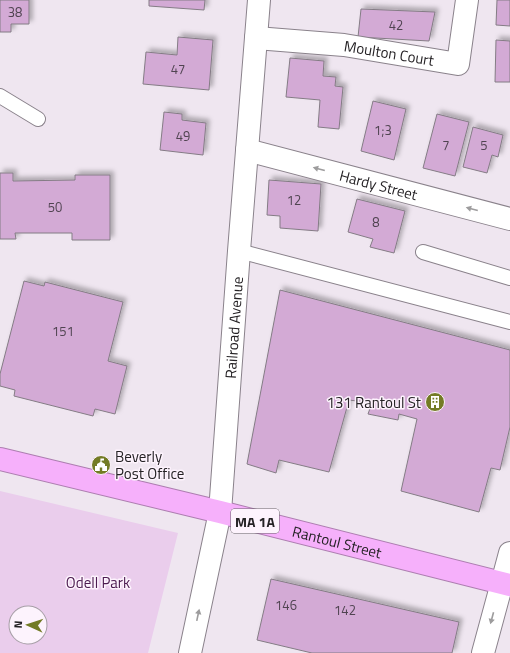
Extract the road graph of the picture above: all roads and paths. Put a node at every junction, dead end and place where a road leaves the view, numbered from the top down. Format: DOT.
graph roads {
  1 [pos="259,0"];
  2 [pos="468,0"];
  3 [pos="256,38"];
  4 [pos="0,96"];
  5 [pos="38,119"];
  6 [pos="247,150"];
  7 [pos="510,219"];
  8 [pos="239,251"];
  9 [pos="423,252"];
  10 [pos="510,278"];
  11 [pos="510,322"];
  12 [pos="0,459"];
  13 [pos="220,512"];
  14 [pos="510,553"];
  15 [pos="506,584"];
  16 [pos="190,653"];
  17 [pos="483,653"];
  1 -- 3 [label="street, Railroad Avenue"];
  2 -- 3 [label="street, Moulton Court"];
  3 -- 6 [label="street, Railroad Avenue"];
  4 -- 5 [label="lane"];
  7 -- 6 [label="street, Hardy Street, one-way"];
  6 -- 8 [label="street, Railroad Avenue"];
  8 -- 11 [label="lane"];
  8 -- 13 [label="street, Railroad Avenue"];
  9 -- 10 [label="lane"];
  12 -- 13 [label="highway, Rantoul Street / MA 1A"];
  13 -- 15 [label="highway, Rantoul Street / MA 1A"];
  16 -- 13 [label="street, Railroad Avenue, one-way"];
  14 -- 15 [label="street"];
  15 -- 17 [label="street, one-way"];
}
